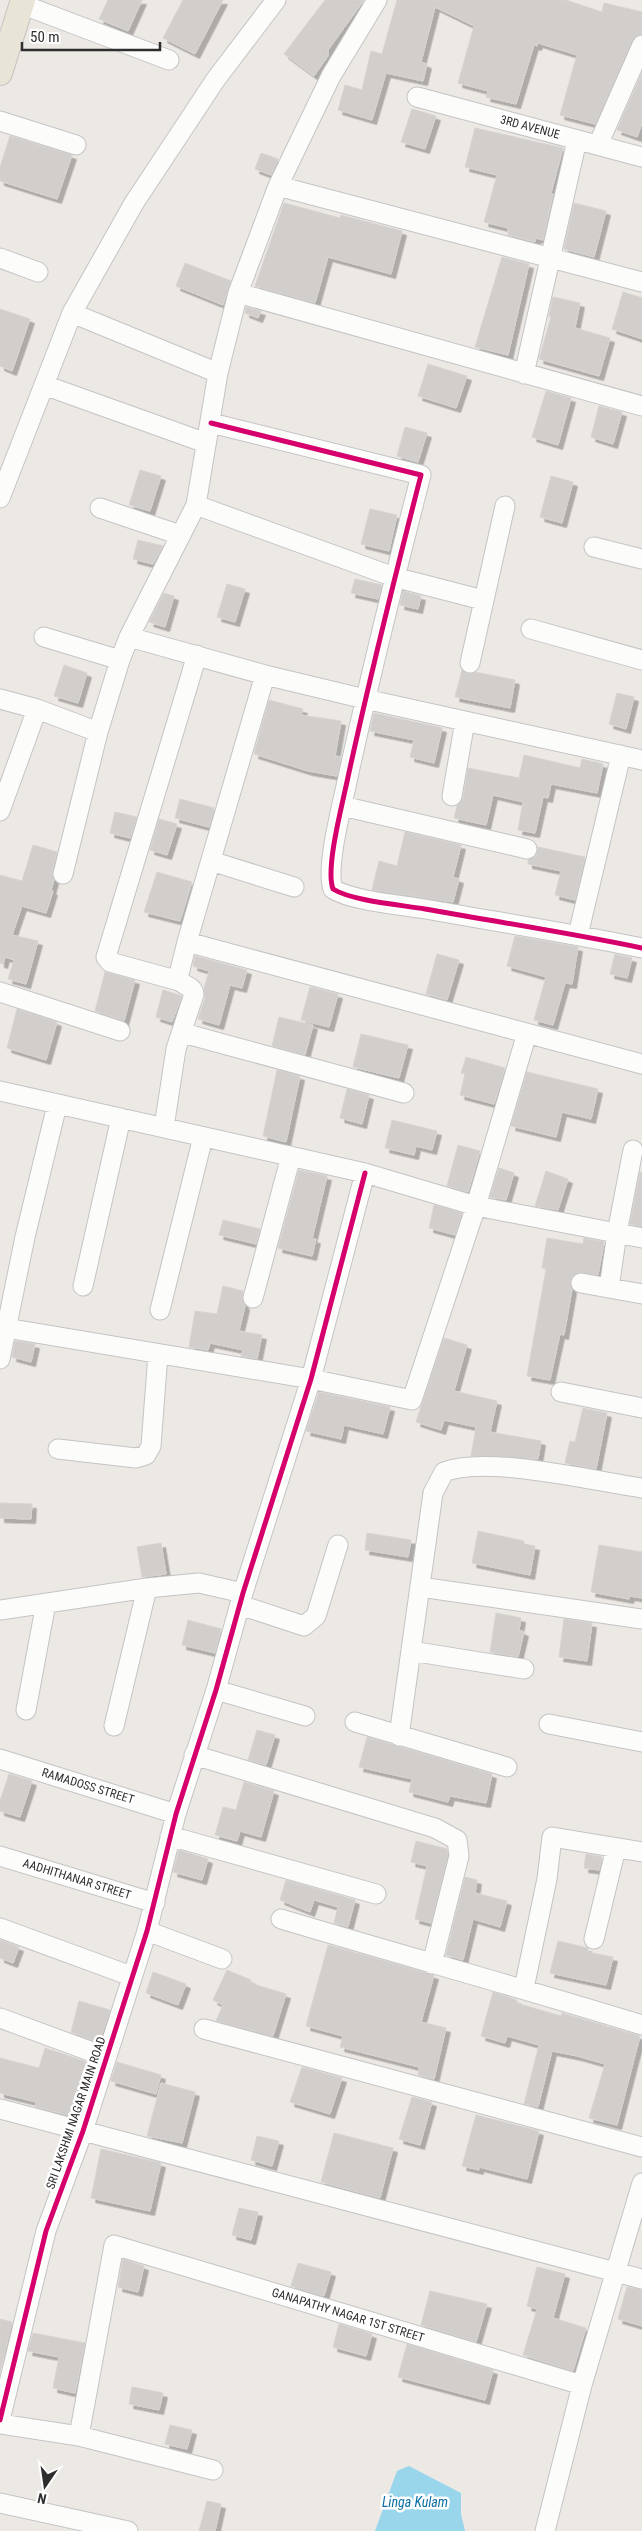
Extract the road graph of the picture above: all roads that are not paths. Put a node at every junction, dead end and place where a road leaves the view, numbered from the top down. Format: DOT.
graph roads {
  1 [pos="276,0"];
  2 [pos="377,0"];
  3 [pos="22,2"];
  4 [pos="642,45"];
  5 [pos="169,60"];
  6 [pos="0,73"];
  7 [pos="417,97"];
  8 [pos="0,121"];
  9 [pos="577,140"];
  10 [pos="76,145"];
  11 [pos="598,145"];
  12 [pos="642,157"];
  13 [pos="278,186"];
  14 [pos="0,258"];
  15 [pos="550,258"];
  16 [pos="38,272"];
  17 [pos="642,282"];
  18 [pos="238,293"];
  19 [pos="72,313"];
  20 [pos="218,373"];
  21 [pos="524,374"];
  22 [pos="44,385"];
  23 [pos="642,406"];
  24 [pos="210,423"];
  25 [pos="206,443"];
  26 [pos="0,498"];
  27 [pos="196,505"];
  28 [pos="505,506"];
  29 [pos="100,508"];
  30 [pos="180,535"];
  31 [pos="594,547"];
  32 [pos="642,559"];
  33 [pos="394,576"];
  34 [pos="483,600"];
  35 [pos="531,629"];
  36 [pos="44,637"];
  37 [pos="129,637"];
  38 [pos="197,655"];
  39 [pos="120,660"];
  40 [pos="642,660"];
  41 [pos="470,663"];
  42 [pos="265,675"];
  43 [pos="0,699"];
  44 [pos="365,699"];
  45 [pos="37,709"];
  46 [pos="465,721"];
  47 [pos="98,732"];
  48 [pos="620,755"];
  49 [pos="642,760"];
  50 [pos="452,796"];
  51 [pos="342,806"];
  52 [pos="0,811"];
  53 [pos="527,849"];
  54 [pos="211,862"];
  55 [pos="63,874"];
  56 [pos="294,887"];
  57 [pos="578,935"];
  58 [pos="187,942"];
  59 [pos="642,948"];
  60 [pos="179,981"];
  61 [pos="0,992"];
  62 [pos="120,1031"];
  63 [pos="183,1032"];
  64 [pos="527,1034"];
  65 [pos="642,1064"];
  66 [pos="0,1091"];
  67 [pos="404,1093"];
  68 [pos="57,1105"];
  69 [pos="122,1118"];
  70 [pos="164,1127"];
  71 [pos="203,1137"];
  72 [pos="633,1150"];
  73 [pos="290,1156"];
  74 [pos="365,1173"];
  75 [pos="476,1206"];
  76 [pos="617,1233"];
  77 [pos="642,1238"];
  78 [pos="581,1284"];
  79 [pos="83,1286"];
  80 [pos="609,1288"];
  81 [pos="642,1294"];
  82 [pos="253,1298"];
  83 [pos="160,1310"];
  84 [pos="6,1328"];
  85 [pos="158,1354"];
  86 [pos="0,1359"];
  87 [pos="311,1380"];
  88 [pos="561,1392"];
  89 [pos="642,1408"];
  90 [pos="58,1450"];
  91 [pos="642,1488"];
  92 [pos="338,1545"];
  93 [pos="420,1587"];
  94 [pos="147,1588"];
  95 [pos="241,1599"];
  96 [pos="46,1603"];
  97 [pos="0,1610"];
  98 [pos="642,1619"];
  99 [pos="411,1651"];
  100 [pos="524,1669"];
  101 [pos="216,1690"];
  102 [pos="26,1710"];
  103 [pos="305,1716"];
  104 [pos="355,1722"];
  105 [pos="549,1724"];
  106 [pos="114,1726"];
  107 [pos="399,1736"];
  108 [pos="642,1742"];
  109 [pos="194,1755"];
  110 [pos="0,1759"];
  111 [pos="507,1767"];
  112 [pos="176,1814"];
  113 [pos="170,1836"];
  114 [pos="616,1848"];
  115 [pos="642,1852"];
  116 [pos="0,1856"];
  117 [pos="376,1894"];
  118 [pos="155,1903"];
  119 [pos="281,1919"];
  120 [pos="0,1928"];
  121 [pos="147,1931"];
  122 [pos="594,1939"];
  123 [pos="222,1959"];
  124 [pos="432,1964"];
  125 [pos="131,1976"];
  126 [pos="524,1988"];
  127 [pos="0,2018"];
  128 [pos="642,2025"];
  129 [pos="204,2028"];
  130 [pos="106,2057"];
  131 [pos="0,2109"];
  132 [pos="83,2131"];
  133 [pos="642,2147"];
  134 [pos="642,2183"];
  135 [pos="616,2272"];
  136 [pos="642,2279"];
  137 [pos="582,2385"];
  138 [pos="0,2420"];
  139 [pos="0,2424"];
  140 [pos="79,2436"];
  141 [pos="213,2470"];
  142 [pos="0,2503"];
  143 [pos="552,2530"];
  144 [pos="128,2531"];
  1 -- 19 [label="street"];
  2 -- 13 [label="street"];
  3 -- 5 [label="street"];
  3 -- 6 [label="main road"];
  4 -- 11 [label="street"];
  7 -- 9 [label="street, 3RD AVENUE"];
  8 -- 10 [label="street"];
  9 -- 11 [label="street, 3RD AVENUE"];
  9 -- 15 [label="street"];
  11 -- 12 [label="street, 3RD AVENUE"];
  13 -- 15 [label="street"];
  13 -- 18 [label="street"];
  14 -- 16 [label="street"];
  15 -- 17 [label="street"];
  15 -- 21 [label="street"];
  18 -- 20 [label="street"];
  18 -- 21 [label="street"];
  19 -- 20 [label="street"];
  19 -- 22 [label="street"];
  20 -- 24 [label="street"];
  21 -- 23 [label="street"];
  22 -- 25 [label="street"];
  22 -- 26 [label="street"];
  24 -- 25 [label="street"];
  24 -- 33 [label="street"];
  25 -- 27 [label="street"];
  27 -- 30 [label="street"];
  27 -- 33 [label="street"];
  28 -- 34 [label="street"];
  29 -- 30 [label="street"];
  30 -- 37 [label="street"];
  31 -- 32 [label="street"];
  33 -- 34 [label="street"];
  33 -- 44 [label="street"];
  34 -- 41 [label="street"];
  35 -- 40 [label="street"];
  36 -- 39 [label="street"];
  37 -- 38 [label="street"];
  37 -- 39 [label="street"];
  38 -- 42 [label="street"];
  38 -- 60 [label="street"];
  39 -- 47 [label="street"];
  42 -- 44 [label="street"];
  42 -- 54 [label="street"];
  43 -- 45 [label="street"];
  44 -- 46 [label="street"];
  44 -- 51 [label="street"];
  45 -- 47 [label="street"];
  45 -- 52 [label="street"];
  46 -- 48 [label="street"];
  46 -- 50 [label="street"];
  47 -- 55 [label="street"];
  48 -- 49 [label="street"];
  48 -- 57 [label="street"];
  51 -- 53 [label="street"];
  51 -- 57 [label="street"];
  54 -- 56 [label="street"];
  54 -- 58 [label="street"];
  57 -- 59 [label="street"];
  58 -- 60 [label="street"];
  58 -- 64 [label="street"];
  60 -- 63 [label="street"];
  61 -- 62 [label="street"];
  63 -- 67 [label="street"];
  63 -- 70 [label="street"];
  64 -- 65 [label="street"];
  64 -- 75 [label="street"];
  66 -- 68 [label="street"];
  68 -- 69 [label="street"];
  68 -- 84 [label="street"];
  69 -- 70 [label="street"];
  69 -- 79 [label="street"];
  70 -- 71 [label="street"];
  71 -- 73 [label="street"];
  71 -- 83 [label="street"];
  72 -- 76 [label="street"];
  73 -- 74 [label="street"];
  73 -- 82 [label="street"];
  74 -- 75 [label="street"];
  74 -- 87 [label="street, SRI LAKSHMI NAGAR MAIN ROAD"];
  75 -- 76 [label="street"];
  75 -- 87 [label="street"];
  76 -- 77 [label="street"];
  76 -- 80 [label="street"];
  78 -- 80 [label="street"];
  80 -- 81 [label="street"];
  84 -- 85 [label="street"];
  84 -- 86 [label="street"];
  85 -- 87 [label="street"];
  85 -- 90 [label="street"];
  87 -- 95 [label="street, SRI LAKSHMI NAGAR MAIN ROAD"];
  88 -- 89 [label="street"];
  91 -- 93 [label="street"];
  92 -- 95 [label="street"];
  93 -- 98 [label="street"];
  93 -- 99 [label="street"];
  94 -- 95 [label="street"];
  94 -- 96 [label="street"];
  94 -- 106 [label="street"];
  95 -- 101 [label="street, SRI LAKSHMI NAGAR MAIN ROAD"];
  96 -- 97 [label="street"];
  96 -- 102 [label="street"];
  99 -- 100 [label="street"];
  99 -- 107 [label="street"];
  101 -- 103 [label="street"];
  101 -- 109 [label="street, SRI LAKSHMI NAGAR MAIN ROAD"];
  104 -- 107 [label="street"];
  105 -- 108 [label="street"];
  107 -- 111 [label="street"];
  109 -- 112 [label="street, SRI LAKSHMI NAGAR MAIN ROAD"];
  109 -- 124 [label="street"];
  110 -- 112 [label="street, RAMADOSS STREET"];
  112 -- 113 [label="street, SRI LAKSHMI NAGAR MAIN ROAD"];
  113 -- 117 [label="street"];
  113 -- 118 [label="street, SRI LAKSHMI NAGAR MAIN ROAD"];
  114 -- 115 [label="street"];
  114 -- 122 [label="street"];
  114 -- 126 [label="street"];
  116 -- 118 [label="street, AADHITHANAR STREET"];
  118 -- 121 [label="street, SRI LAKSHMI NAGAR MAIN ROAD"];
  119 -- 124 [label="street"];
  120 -- 125 [label="street"];
  121 -- 123 [label="street"];
  121 -- 125 [label="street, SRI LAKSHMI NAGAR MAIN ROAD"];
  124 -- 126 [label="street"];
  125 -- 130 [label="street, SRI LAKSHMI NAGAR MAIN ROAD"];
  126 -- 128 [label="street"];
  127 -- 130 [label="street"];
  129 -- 133 [label="street"];
  130 -- 132 [label="street, SRI LAKSHMI NAGAR MAIN ROAD"];
  131 -- 132 [label="street"];
  132 -- 135 [label="street"];
  132 -- 138 [label="street, SRI LAKSHMI NAGAR MAIN ROAD"];
  134 -- 135 [label="street"];
  135 -- 136 [label="street"];
  135 -- 137 [label="street"];
  137 -- 140 [label="street, GANAPATHY NAGAR 1ST STREET"];
  137 -- 143 [label="street"];
  139 -- 140 [label="street"];
  140 -- 141 [label="street"];
  142 -- 144 [label="street"];
}
